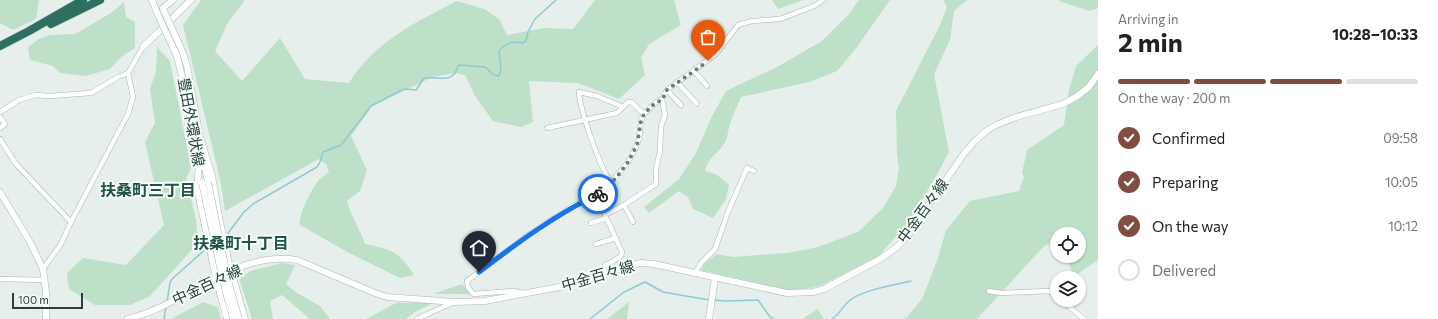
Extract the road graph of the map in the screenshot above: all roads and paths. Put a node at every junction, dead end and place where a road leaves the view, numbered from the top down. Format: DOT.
graph roads {
  1 [pos="83,0"];
  2 [pos="100,0"];
  3 [pos="152,0"];
  4 [pos="160,0"];
  5 [pos="173,0"];
  6 [pos="190,0"];
  7 [pos="823,0"];
  8 [pos="164,9"];
  9 [pos="29,31"];
  10 [pos="0,46"];
  11 [pos="143,47"];
  12 [pos="180,54"];
  13 [pos="694,71"];
  14 [pos="128,73"];
  15 [pos="1098,74"];
  16 [pos="677,82"];
  17 [pos="707,86"];
  18 [pos="667,90"];
  19 [pos="662,100"];
  20 [pos="697,104"];
  21 [pos="681,105"];
  22 [pos="624,107"];
  23 [pos="0,112"];
  24 [pos="644,114"];
  25 [pos="0,117"];
  26 [pos="586,119"];
  27 [pos="0,128"];
  28 [pos="547,128"];
  29 [pos="199,134"];
  30 [pos="0,139"];
  31 [pos="199,164"];
  32 [pos="754,171"];
  33 [pos="205,183"];
  34 [pos="611,183"];
  35 [pos="0,192"];
  36 [pos="597,194"];
  37 [pos="624,205"];
  38 [pos="605,216"];
  39 [pos="71,222"];
  40 [pos="633,222"];
  41 [pos="591,223"];
  42 [pos="616,238"];
  43 [pos="596,244"];
  44 [pos="43,269"];
  45 [pos="232,270"];
  46 [pos="695,272"];
  47 [pos="603,275"];
  48 [pos="0,278"];
  49 [pos="216,278"];
  50 [pos="715,278"];
  51 [pos="44,280"];
  52 [pos="989,291"];
  53 [pos="1050,292"];
  54 [pos="527,293"];
  55 [pos="455,302"];
  56 [pos="1069,307"];
  57 [pos="46,319"];
  58 [pos="127,319"];
  59 [pos="227,319"];
  60 [pos="233,319"];
  61 [pos="239,319"];
  62 [pos="246,319"];
  63 [pos="417,319"];
  64 [pos="708,319"];
  65 [pos="1084,319"];
  1 -- 9 [label="highway"];
  2 -- 9 [label="highway"];
  3 -- 12 [label="main road, 豊田外環状線, bridge"];
  4 -- 8 [label="main road, 豊田外環状線"];
  5 -- 8 [label="main road"];
  6 -- 11 [label="main road"];
  7 -- 13 [label="street"];
  8 -- 12 [label="main road, 豊田外環状線, bridge"];
  9 -- 10 [label="highway"];
  11 -- 14 [label="street"];
  12 -- 29 [label="main road, 豊田外環状線"];
  12 -- 31 [label="main road, 豊田外環状線"];
  13 -- 16 [label="street"];
  13 -- 17 [label="street"];
  14 -- 23 [label="street"];
  14 -- 39 [label="street"];
  15 -- 50 [label="main road, 中金百々線"];
  16 -- 18 [label="street"];
  16 -- 20 [label="street"];
  18 -- 19 [label="street"];
  18 -- 21 [label="street"];
  19 -- 24 [label="street"];
  19 -- 37 [label="street"];
  22 -- 24 [label="street"];
  22 -- 26 [label="street"];
  22 -- 26 [label="street"];
  24 -- 34 [label="street"];
  25 -- 27 [label="street"];
  26 -- 28 [label="street"];
  26 -- 34 [label="street"];
  29 -- 33 [label="main road, 豊田外環状線"];
  29 -- 45 [label="main road"];
  30 -- 39 [label="street"];
  31 -- 33 [label="main road, 豊田外環状線"];
  31 -- 49 [label="main road"];
  32 -- 46 [label="street"];
  33 -- 60 [label="main road, 豊田外環状線, bridge"];
  33 -- 61 [label="main road, 豊田外環状線, bridge"];
  34 -- 36 [label="street"];
  35 -- 44 [label="main road"];
  36 -- 38 [label="street"];
  36 -- 54 [label="street"];
  37 -- 38 [label="street"];
  37 -- 40 [label="street"];
  38 -- 41 [label="street"];
  38 -- 42 [label="street"];
  39 -- 44 [label="street"];
  42 -- 43 [label="street"];
  42 -- 47 [label="street"];
  44 -- 51 [label="main road"];
  45 -- 49 [label="main road, 中金百々線"];
  45 -- 55 [label="main road, 中金百々線"];
  45 -- 62 [label="main road"];
  46 -- 47 [label="main road, 中金百々線"];
  46 -- 50 [label="main road, 中金百々線"];
  47 -- 54 [label="main road, 中金百々線"];
  48 -- 51 [label="street"];
  49 -- 58 [label="main road, 中金百々線"];
  49 -- 59 [label="main road"];
  50 -- 64 [label="main road"];
  51 -- 57 [label="main road"];
  52 -- 53 [label="street"];
  54 -- 55 [label="main road, 中金百々線"];
  55 -- 63 [label="street"];
  56 -- 65 [label="street"];
}
